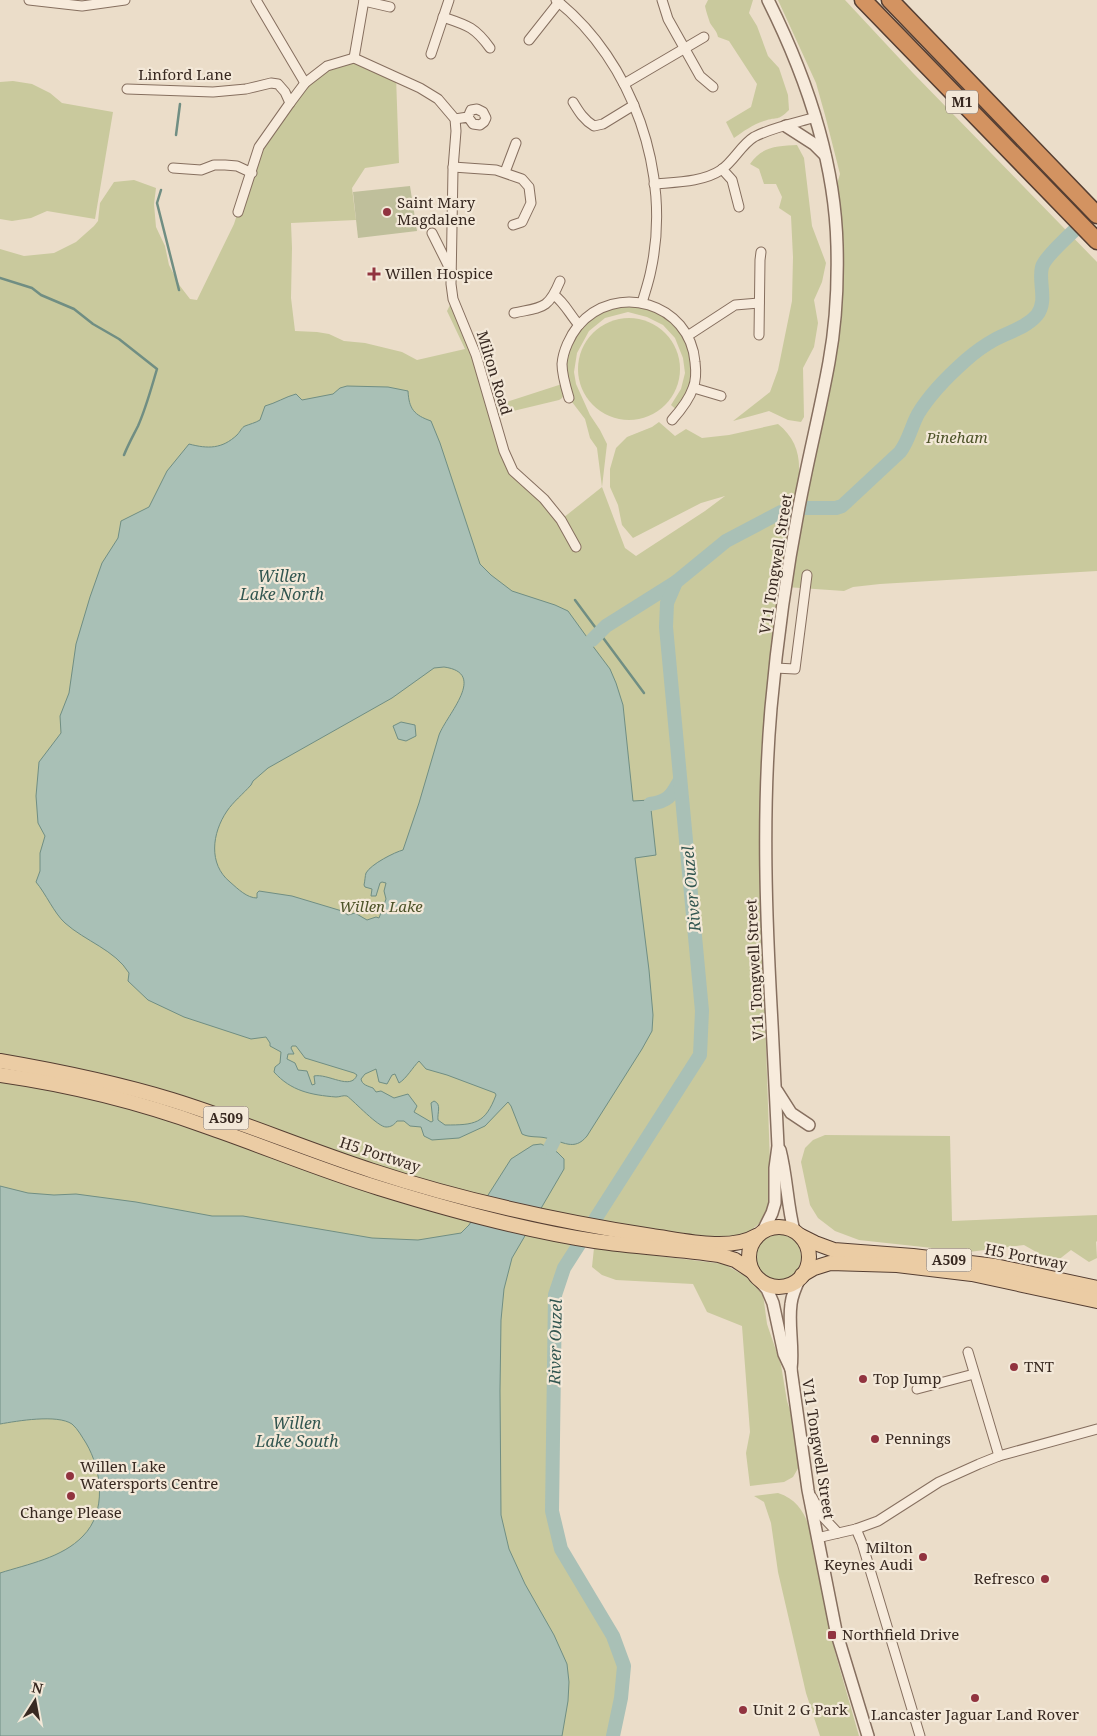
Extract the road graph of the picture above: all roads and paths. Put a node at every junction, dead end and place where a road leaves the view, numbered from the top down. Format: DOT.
graph roads {
  1 [pos="29,0"];
  2 [pos="125,0"];
  3 [pos="256,0"];
  4 [pos="364,0"];
  5 [pos="449,0"];
  6 [pos="662,0"];
  7 [pos="768,0"];
  8 [pos="863,0"];
  9 [pos="890,0"];
  10 [pos="558,1"];
  11 [pos="54,2"];
  12 [pos="390,7"];
  13 [pos="443,18"];
  14 [pos="704,38"];
  15 [pos="529,40"];
  16 [pos="490,48"];
  17 [pos="686,49"];
  18 [pos="431,54"];
  19 [pos="354,58"];
  20 [pos="305,83"];
  21 [pos="624,84"];
  22 [pos="713,87"];
  23 [pos="127,89"];
  24 [pos="573,102"];
  25 [pos="290,103"];
  26 [pos="634,105"];
  27 [pos="468,117"];
  28 [pos="816,117"];
  29 [pos="455,119"];
  30 [pos="786,126"];
  31 [pos="516,143"];
  32 [pos="826,156"];
  33 [pos="453,167"];
  34 [pos="173,168"];
  35 [pos="722,170"];
  36 [pos="505,172"];
  37 [pos="252,173"];
  38 [pos="654,184"];
  39 [pos="739,207"];
  40 [pos="238,212"];
  41 [pos="1097,215"];
  42 [pos="513,225"];
  43 [pos="432,233"];
  44 [pos="1097,241"];
  45 [pos="762,252"];
  46 [pos="452,273"];
  47 [pos="560,281"];
  48 [pos="554,295"];
  49 [pos="642,303"];
  50 [pos="759,303"];
  51 [pos="514,314"];
  52 [pos="579,324"];
  53 [pos="689,335"];
  54 [pos="759,335"];
  55 [pos="694,388"];
  56 [pos="721,396"];
  57 [pos="568,398"];
  58 [pos="672,420"];
  59 [pos="576,547"];
  60 [pos="807,575"];
  61 [pos="776,668"];
  62 [pos="0,1061"];
  63 [pos="0,1075"];
  64 [pos="776,1090"];
  65 [pos="809,1125"];
  66 [pos="778,1146"];
  67 [pos="797,1233"];
  68 [pos="759,1234"];
  69 [pos="618,1238"];
  70 [pos="719,1249"];
  71 [pos="756,1276"];
  72 [pos="801,1276"];
  73 [pos="1097,1288"];
  74 [pos="1097,1301"];
  75 [pos="968,1352"];
  76 [pos="791,1369"];
  77 [pos="974,1374"];
  78 [pos="917,1389"];
  79 [pos="1097,1429"];
  80 [pos="999,1456"];
  81 [pos="808,1490"];
  82 [pos="856,1529"];
  83 [pos="838,1533"];
  84 [pos="817,1538"];
  85 [pos="868,1736"];
  86 [pos="920,1736"];
  1 -- 11 [label="street"];
  2 -- 11 [label="street"];
  3 -- 20 [label="street"];
  4 -- 12 [label="street"];
  4 -- 19 [label="street"];
  5 -- 13 [label="street"];
  6 -- 17 [label="street"];
  7 -- 28 [label="street, V11 Tongwell Street"];
  8 -- 44 [label="highway, M1"];
  9 -- 41 [label="highway, M1"];
  10 -- 15 [label="street"];
  10 -- 21 [label="street"];
  13 -- 16 [label="street"];
  13 -- 18 [label="street"];
  14 -- 17 [label="street"];
  17 -- 21 [label="street"];
  17 -- 22 [label="street"];
  19 -- 20 [label="street"];
  19 -- 29 [label="street"];
  20 -- 25 [label="street"];
  21 -- 26 [label="street"];
  23 -- 25 [label="street, Linford Lane"];
  24 -- 26 [label="street"];
  25 -- 37 [label="street"];
  26 -- 38 [label="street"];
  27 -- 29 [label="street"];
  28 -- 30 [label="street"];
  28 -- 32 [label="street, V11 Tongwell Street"];
  29 -- 33 [label="street, Milton Road"];
  30 -- 32 [label="street"];
  30 -- 35 [label="street"];
  31 -- 36 [label="street"];
  32 -- 61 [label="street, V11 Tongwell Street"];
  33 -- 36 [label="street"];
  33 -- 46 [label="street, Milton Road"];
  34 -- 37 [label="street"];
  35 -- 38 [label="street"];
  35 -- 39 [label="street"];
  36 -- 42 [label="street"];
  37 -- 40 [label="street"];
  38 -- 49 [label="street"];
  43 -- 46 [label="street"];
  45 -- 50 [label="street"];
  46 -- 59 [label="street, Milton Road"];
  47 -- 48 [label="street"];
  48 -- 51 [label="street"];
  48 -- 52 [label="street"];
  49 -- 52 [label="street"];
  49 -- 53 [label="street"];
  50 -- 53 [label="street"];
  50 -- 54 [label="street"];
  52 -- 57 [label="street"];
  53 -- 55 [label="street"];
  55 -- 56 [label="street"];
  55 -- 58 [label="street"];
  60 -- 61 [label="street"];
  61 -- 64 [label="street, V11 Tongwell Street"];
  62 -- 69 [label="main road, H5 Portway / A509"];
  63 -- 69 [label="main road, H5 Portway / A509"];
  64 -- 65 [label="street"];
  64 -- 66 [label="street, V11 Tongwell Street"];
  66 -- 67 [label="street, V11 Tongwell Street"];
  66 -- 68 [label="street, V11 Tongwell Street"];
  67 -- 68 [label="main road, A509"];
  67 -- 72 [label="main road"];
  67 -- 73 [label="main road, H5 Portway / A509"];
  68 -- 70 [label="main road, H5 Portway / A509"];
  68 -- 71 [label="main road"];
  69 -- 70 [label="main road, H5 Portway / A509"];
  70 -- 71 [label="main road, H5 Portway / A509"];
  71 -- 72 [label="main road, A509"];
  71 -- 76 [label="street, V11 Tongwell Street"];
  72 -- 74 [label="main road, H5 Portway / A509"];
  72 -- 76 [label="street, V11 Tongwell Street"];
  75 -- 77 [label="street"];
  76 -- 81 [label="street, V11 Tongwell Street"];
  77 -- 78 [label="street"];
  77 -- 80 [label="street"];
  79 -- 80 [label="street"];
  80 -- 82 [label="street"];
  81 -- 83 [label="street"];
  81 -- 84 [label="street, V11 Tongwell Street"];
  82 -- 83 [label="street"];
  82 -- 86 [label="street"];
  83 -- 84 [label="street"];
  84 -- 85 [label="street, V11 Tongwell Street"];
}
